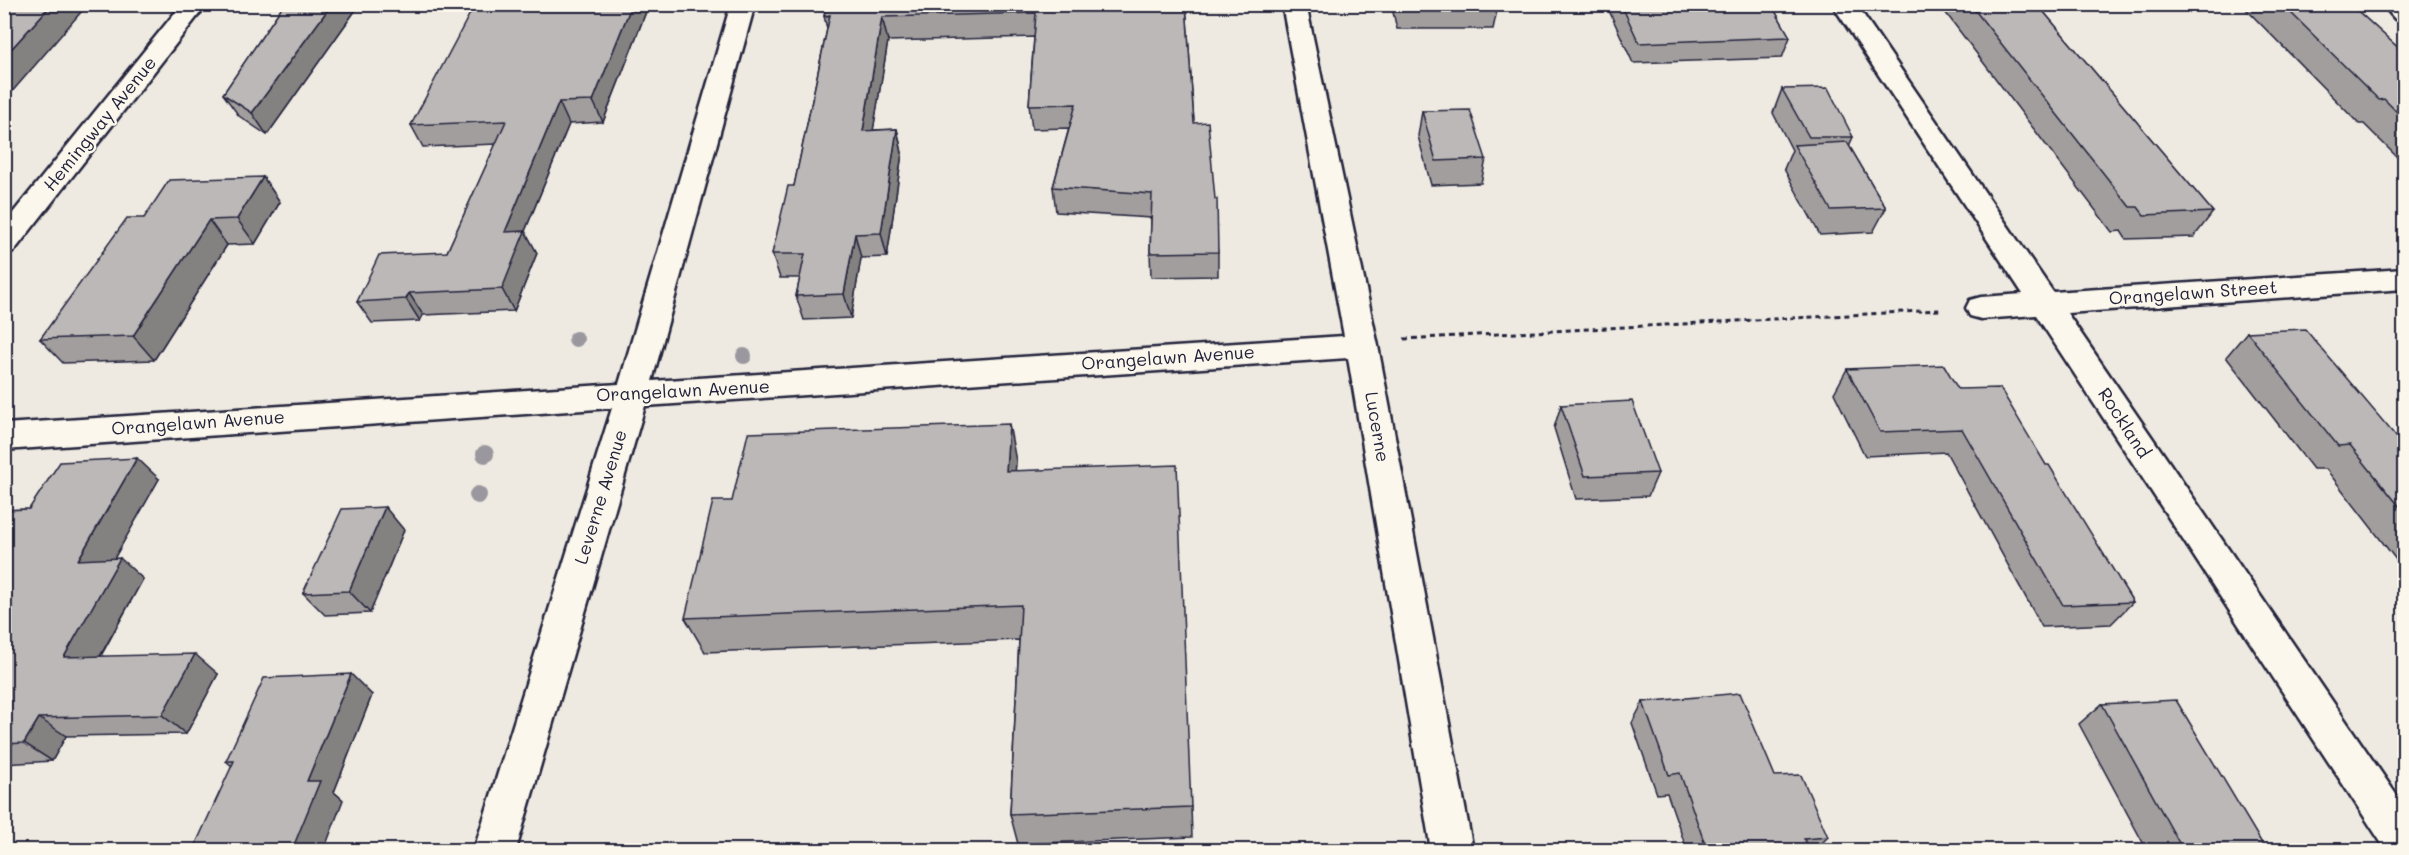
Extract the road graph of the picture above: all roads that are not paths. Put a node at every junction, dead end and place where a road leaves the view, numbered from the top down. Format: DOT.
graph roads {
  1 [pos="195,4"];
  2 [pos="743,4"];
  3 [pos="1294,4"];
  4 [pos="1844,4"];
  5 [pos="2394,4"];
  6 [pos="2404,14"];
  7 [pos="4,244"];
  8 [pos="2404,279"];
  9 [pos="2047,304"];
  10 [pos="1981,308"];
  11 [pos="1362,345"];
  12 [pos="632,395"];
  13 [pos="4,437"];
  14 [pos="2404,841"];
  15 [pos="495,850"];
  16 [pos="1452,850"];
  1 -- 7 [label="street, Hemingway Avenue"];
  2 -- 12 [label="street, Leverne Avenue"];
  3 -- 11 [label="street, Lucerne"];
  4 -- 9 [label="street, Rockland"];
  5 -- 6 [label="street"];
  8 -- 9 [label="street, Orangelawn Street"];
  9 -- 10 [label="street, Orangelawn Street"];
  9 -- 14 [label="street, Rockland"];
  11 -- 12 [label="street, Orangelawn Avenue"];
  11 -- 16 [label="street, Lucerne"];
  12 -- 13 [label="street, Orangelawn Avenue"];
  12 -- 15 [label="street, Leverne Avenue"];
}
